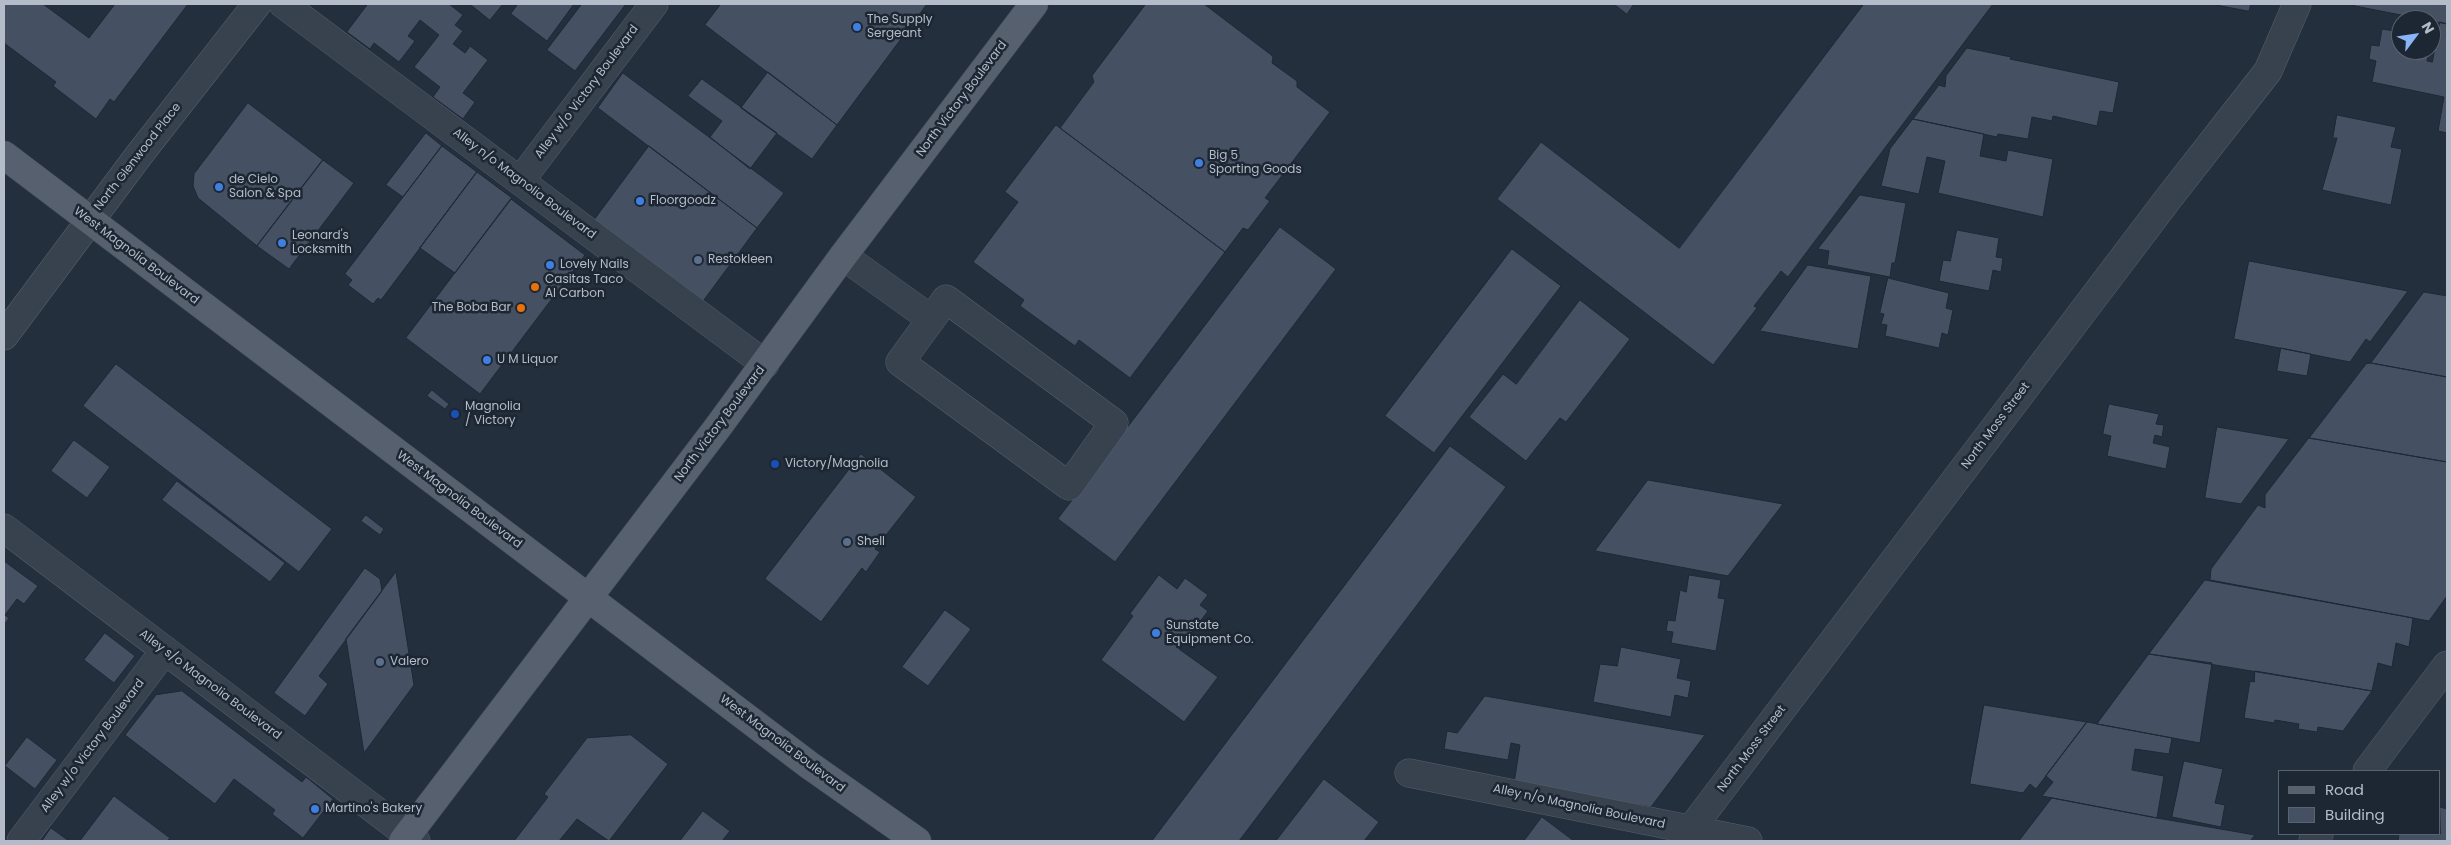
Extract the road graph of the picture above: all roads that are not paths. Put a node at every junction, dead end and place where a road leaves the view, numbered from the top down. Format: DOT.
graph roads {
  1 [pos="256,4"];
  2 [pos="283,4"];
  3 [pos="654,4"];
  4 [pos="1034,4"];
  5 [pos="2297,4"];
  6 [pos="4,156"];
  7 [pos="520,181"];
  8 [pos="90,220"];
  9 [pos="843,256"];
  10 [pos="931,319"];
  11 [pos="4,336"];
  12 [pos="765,364"];
  13 [pos="4,528"];
  14 [pos="587,598"];
  15 [pos="165,650"];
  16 [pos="2447,665"];
  17 [pos="2368,770"];
  18 [pos="1409,773"];
  19 [pos="1686,836"];
  20 [pos="409,839"];
  21 [pos="21,841"];
  22 [pos="917,841"];
  23 [pos="1748,841"];
  1 -- 8 [label="street, North Glenwood Place"];
  2 -- 7 [label="street, Alley n/o Magnolia Boulevard"];
  3 -- 7 [label="street, Alley w/o Victory Boulevard"];
  4 -- 9 [label="main road, North Victory Boulevard"];
  5 -- 19 [label="street, North Moss Street"];
  6 -- 8 [label="main road, West Magnolia Boulevard"];
  7 -- 12 [label="street, Alley n/o Magnolia Boulevard"];
  8 -- 11 [label="street, North Glenwood Place"];
  8 -- 14 [label="main road, West Magnolia Boulevard"];
  9 -- 10 [label="street"];
  9 -- 12 [label="main road, North Victory Boulevard"];
  10 -- 10 [label="street"];
  12 -- 14 [label="main road, North Victory Boulevard"];
  13 -- 15 [label="street, Alley s/o Magnolia Boulevard"];
  14 -- 20 [label="main road, North Victory Boulevard"];
  14 -- 22 [label="main road, West Magnolia Boulevard"];
  15 -- 20 [label="street, Alley s/o Magnolia Boulevard"];
  15 -- 21 [label="street, Alley w/o Victory Boulevard"];
  16 -- 17 [label="street"];
  18 -- 19 [label="street, Alley n/o Magnolia Boulevard"];
  19 -- 23 [label="street, Alley n/o Magnolia Boulevard"];
}
